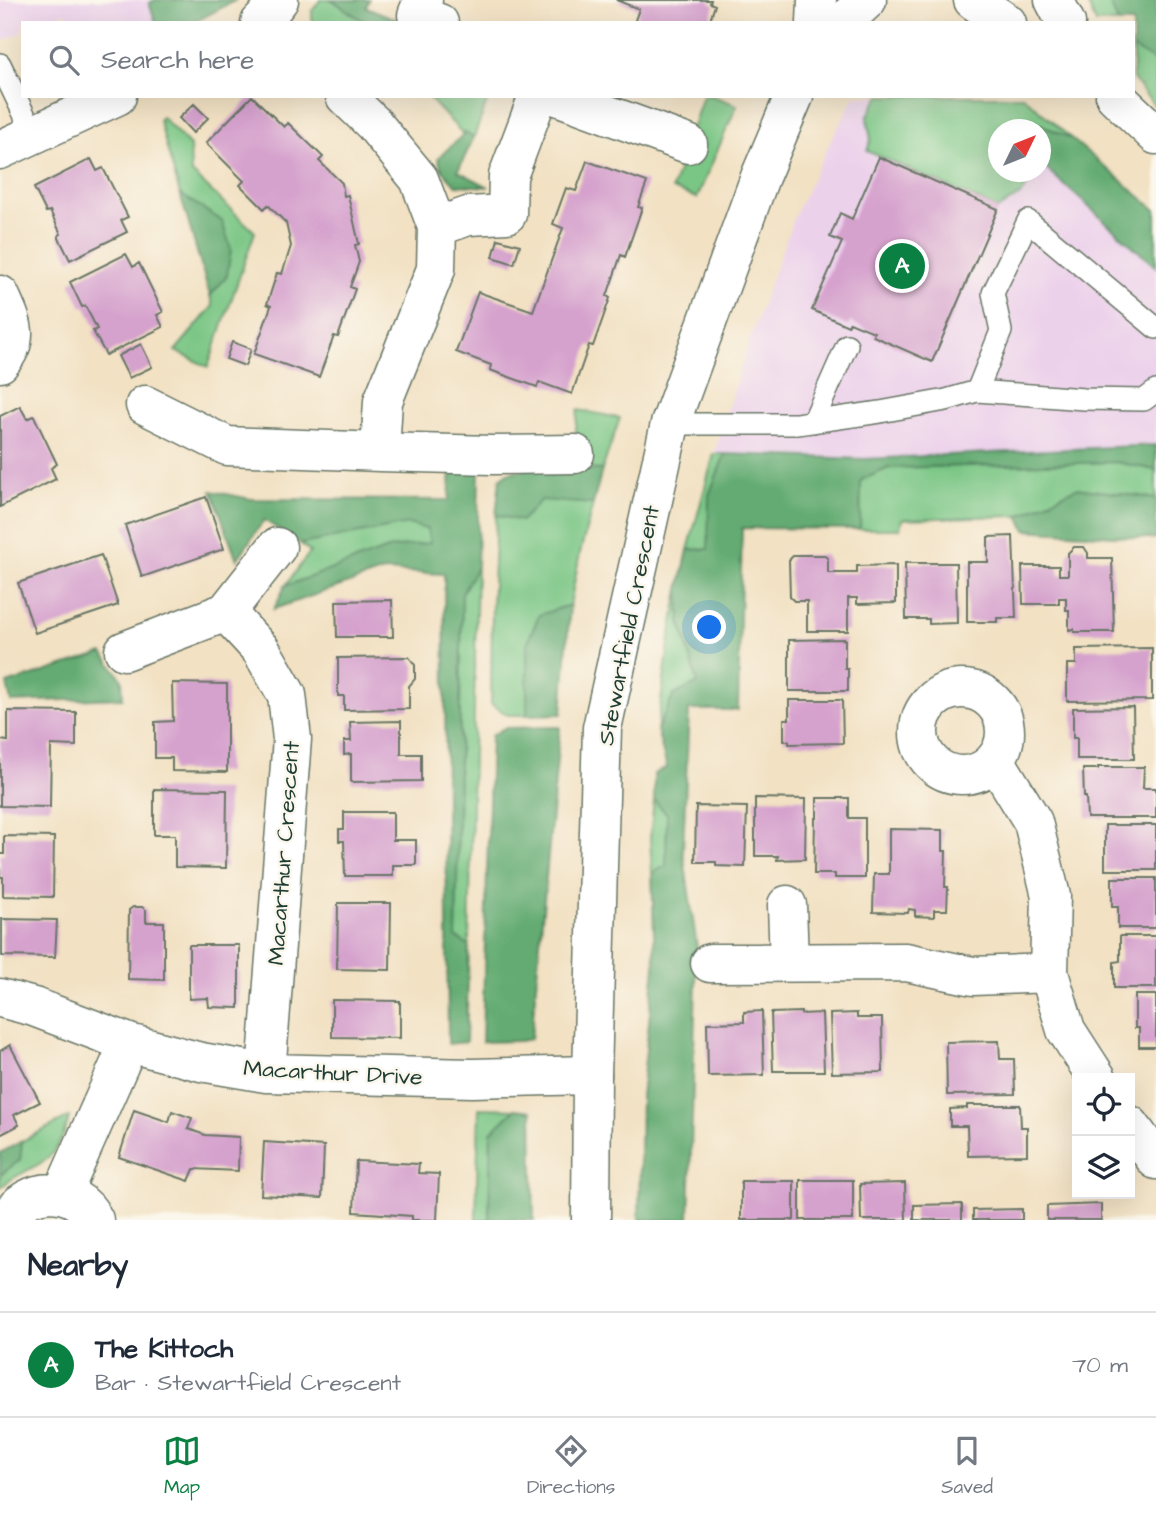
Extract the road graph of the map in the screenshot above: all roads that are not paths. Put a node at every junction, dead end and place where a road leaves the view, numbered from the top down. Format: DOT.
graph roads {
  1 [pos="422,0"];
  2 [pos="817,0"];
  3 [pos="867,0"];
  4 [pos="973,0"];
  5 [pos="1054,0"];
  6 [pos="434,21"];
  7 [pos="816,21"];
  8 [pos="844,21"];
  9 [pos="1004,21"];
  10 [pos="1065,21"];
  11 [pos="0,64"];
  12 [pos="113,98"];
  13 [pos="347,98"];
  14 [pos="537,98"];
  15 [pos="562,98"];
  16 [pos="793,98"];
  17 [pos="1117,98"];
  18 [pos="34,135"];
  19 [pos="1156,135"];
  20 [pos="688,144"];
  21 [pos="0,150"];
  22 [pos="437,227"];
  23 [pos="0,295"];
  24 [pos="1156,328"];
  25 [pos="847,345"];
  26 [pos="0,363"];
  27 [pos="977,391"];
  28 [pos="1156,391"];
  29 [pos="145,405"];
  30 [pos="813,422"];
  31 [pos="670,424"];
  32 [pos="380,453"];
  33 [pos="575,454"];
  34 [pos="277,547"];
  35 [pos="226,612"];
  36 [pos="124,651"];
  37 [pos="995,760"];
  38 [pos="787,905"];
  39 [pos="789,962"];
  40 [pos="710,963"];
  41 [pos="1049,973"];
  42 [pos="0,998"];
  43 [pos="129,1043"];
  44 [pos="267,1073"];
  45 [pos="1094,1073"];
  46 [pos="592,1075"];
  47 [pos="1135,1132"];
  48 [pos="1156,1160"];
  49 [pos="62,1194"];
  50 [pos="8,1220"];
  51 [pos="94,1220"];
  52 [pos="591,1220"];
  1 -- 6 [label="street"];
  2 -- 7 [label="street"];
  3 -- 8 [label="street"];
  4 -- 9 [label="street"];
  5 -- 10 [label="street"];
  11 -- 18 [label="lane"];
  12 -- 18 [label="street"];
  13 -- 22 [label="street"];
  14 -- 22 [label="street"];
  15 -- 20 [label="street"];
  16 -- 31 [label="street, Stewartfield Crescent"];
  17 -- 19 [label="street"];
  18 -- 21 [label="street"];
  22 -- 32 [label="street"];
  23 -- 26 [label="street"];
  24 -- 27 [label="lane"];
  25 -- 30 [label="lane"];
  27 -- 28 [label="lane"];
  27 -- 30 [label="lane"];
  29 -- 32 [label="street"];
  30 -- 31 [label="lane"];
  31 -- 46 [label="street, Stewartfield Crescent"];
  32 -- 33 [label="street"];
  34 -- 35 [label="street"];
  35 -- 36 [label="street"];
  35 -- 44 [label="street, Macarthur Crescent"];
  37 -- 41 [label="street"];
  38 -- 39 [label="street"];
  39 -- 40 [label="street"];
  39 -- 41 [label="street"];
  41 -- 45 [label="street"];
  42 -- 43 [label="street, Macarthur Drive"];
  43 -- 44 [label="street, Macarthur Drive"];
  43 -- 49 [label="street"];
  44 -- 46 [label="street, Macarthur Drive"];
  46 -- 52 [label="street, Stewartfield Crescent"];
  47 -- 48 [label="street"];
  49 -- 50 [label="street"];
  49 -- 51 [label="street"];
}
